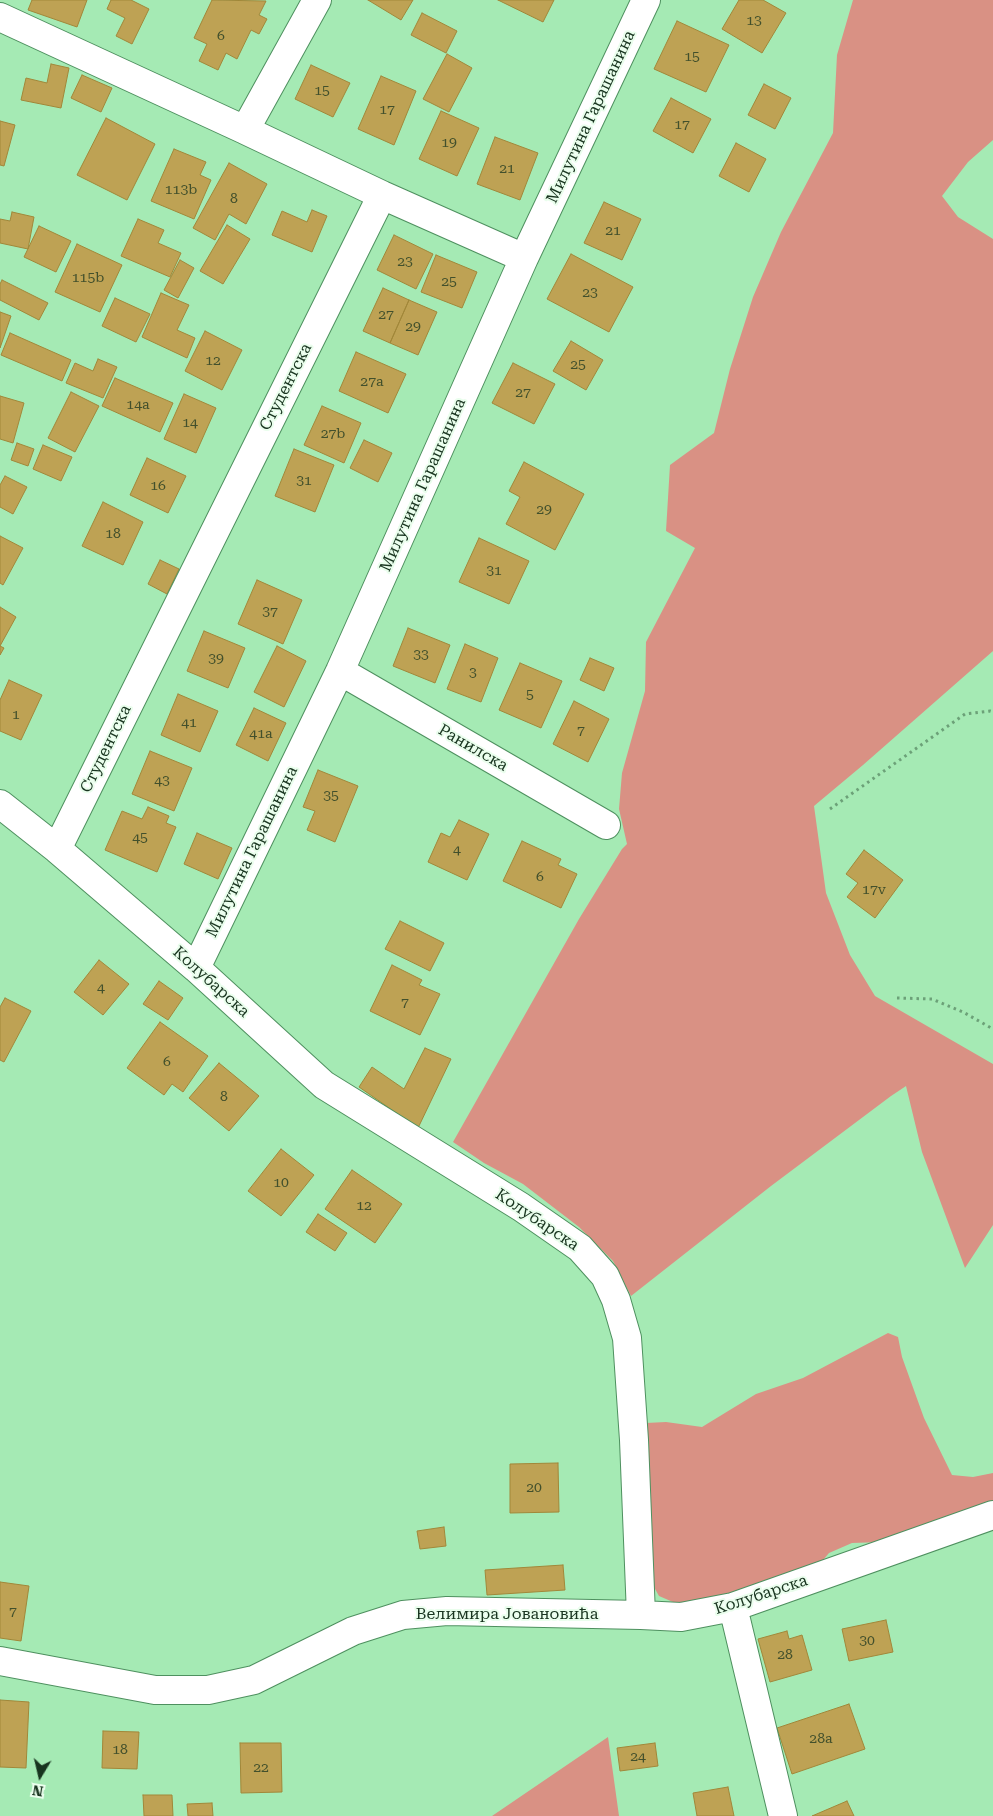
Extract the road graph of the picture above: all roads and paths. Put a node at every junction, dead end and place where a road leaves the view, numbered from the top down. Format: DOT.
graph roads {
  1 [pos="317,0"];
  2 [pos="646,0"];
  3 [pos="0,16"];
  4 [pos="244,130"];
  5 [pos="382,194"];
  6 [pos="524,258"];
  7 [pos="340,671"];
  8 [pos="993,712"];
  9 [pos="0,804"];
  10 [pos="830,809"];
  11 [pos="606,825"];
  12 [pos="57,849"];
  13 [pos="196,968"];
  14 [pos="897,998"];
  15 [pos="993,1029"];
  16 [pos="993,1515"];
  17 [pos="734,1607"];
  18 [pos="641,1615"];
  19 [pos="0,1661"];
  20 [pos="783,1816"];
  1 -- 4 [label="street"];
  2 -- 6 [label="street, Милутина Гарашанина"];
  3 -- 4 [label="street"];
  4 -- 5 [label="street"];
  5 -- 6 [label="street"];
  5 -- 12 [label="street, Студентска"];
  6 -- 7 [label="street, Милутина Гарашанина"];
  7 -- 11 [label="street, Ранилска"];
  7 -- 13 [label="street, Милутина Гарашанина"];
  8 -- 10 [label="path"];
  9 -- 12 [label="street, Колубарска"];
  12 -- 13 [label="street, Колубарска"];
  13 -- 18 [label="street, Колубарска"];
  14 -- 15 [label="path"];
  16 -- 17 [label="street, Колубарска"];
  17 -- 18 [label="street, Колубарска"];
  17 -- 20 [label="street"];
  18 -- 19 [label="street, Велимира Јовановића"];
}
